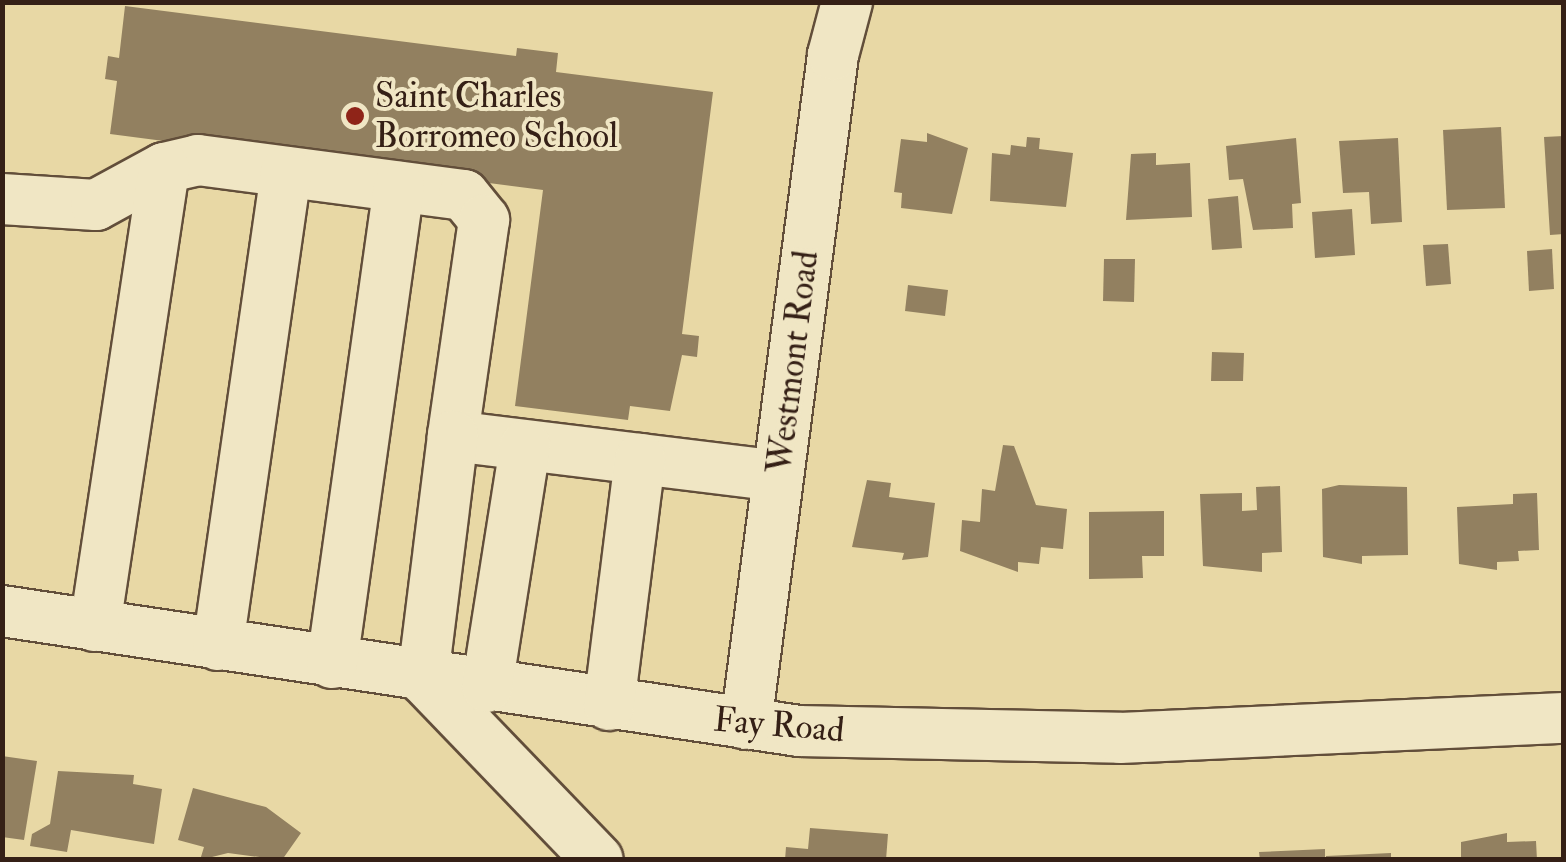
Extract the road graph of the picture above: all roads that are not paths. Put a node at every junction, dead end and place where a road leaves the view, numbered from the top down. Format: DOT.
graph roads {
  1 [pos="847,2"];
  2 [pos="164,168"];
  3 [pos="286,172"];
  4 [pos="399,186"];
  5 [pos="2,199"];
  6 [pos="453,436"];
  7 [pos="525,446"];
  8 [pos="640,460"];
  9 [pos="778,476"];
  10 [pos="2,611"];
  11 [pos="96,626"];
  12 [pos="218,646"];
  13 [pos="332,663"];
  14 [pos="423,678"];
  15 [pos="487,687"];
  16 [pos="609,704"];
  17 [pos="1564,718"];
  18 [pos="746,724"];
  19 [pos="598,860"];
  1 -- 9 [label="street, Westmont Road"];
  2 -- 3 [label="street"];
  2 -- 5 [label="street"];
  2 -- 11 [label="street"];
  3 -- 4 [label="street"];
  3 -- 12 [label="street"];
  4 -- 6 [label="street"];
  4 -- 13 [label="street"];
  6 -- 7 [label="street"];
  6 -- 14 [label="street"];
  7 -- 8 [label="street"];
  7 -- 15 [label="street"];
  8 -- 9 [label="street"];
  8 -- 16 [label="street"];
  9 -- 18 [label="street, Westmont Road"];
  10 -- 11 [label="street, Fay Road"];
  11 -- 12 [label="street, Fay Road"];
  12 -- 13 [label="street, Fay Road"];
  13 -- 14 [label="street, Fay Road"];
  14 -- 15 [label="street, Fay Road"];
  14 -- 19 [label="street"];
  15 -- 16 [label="street, Fay Road"];
  16 -- 18 [label="street, Fay Road"];
  17 -- 18 [label="street, Fay Road"];
}
